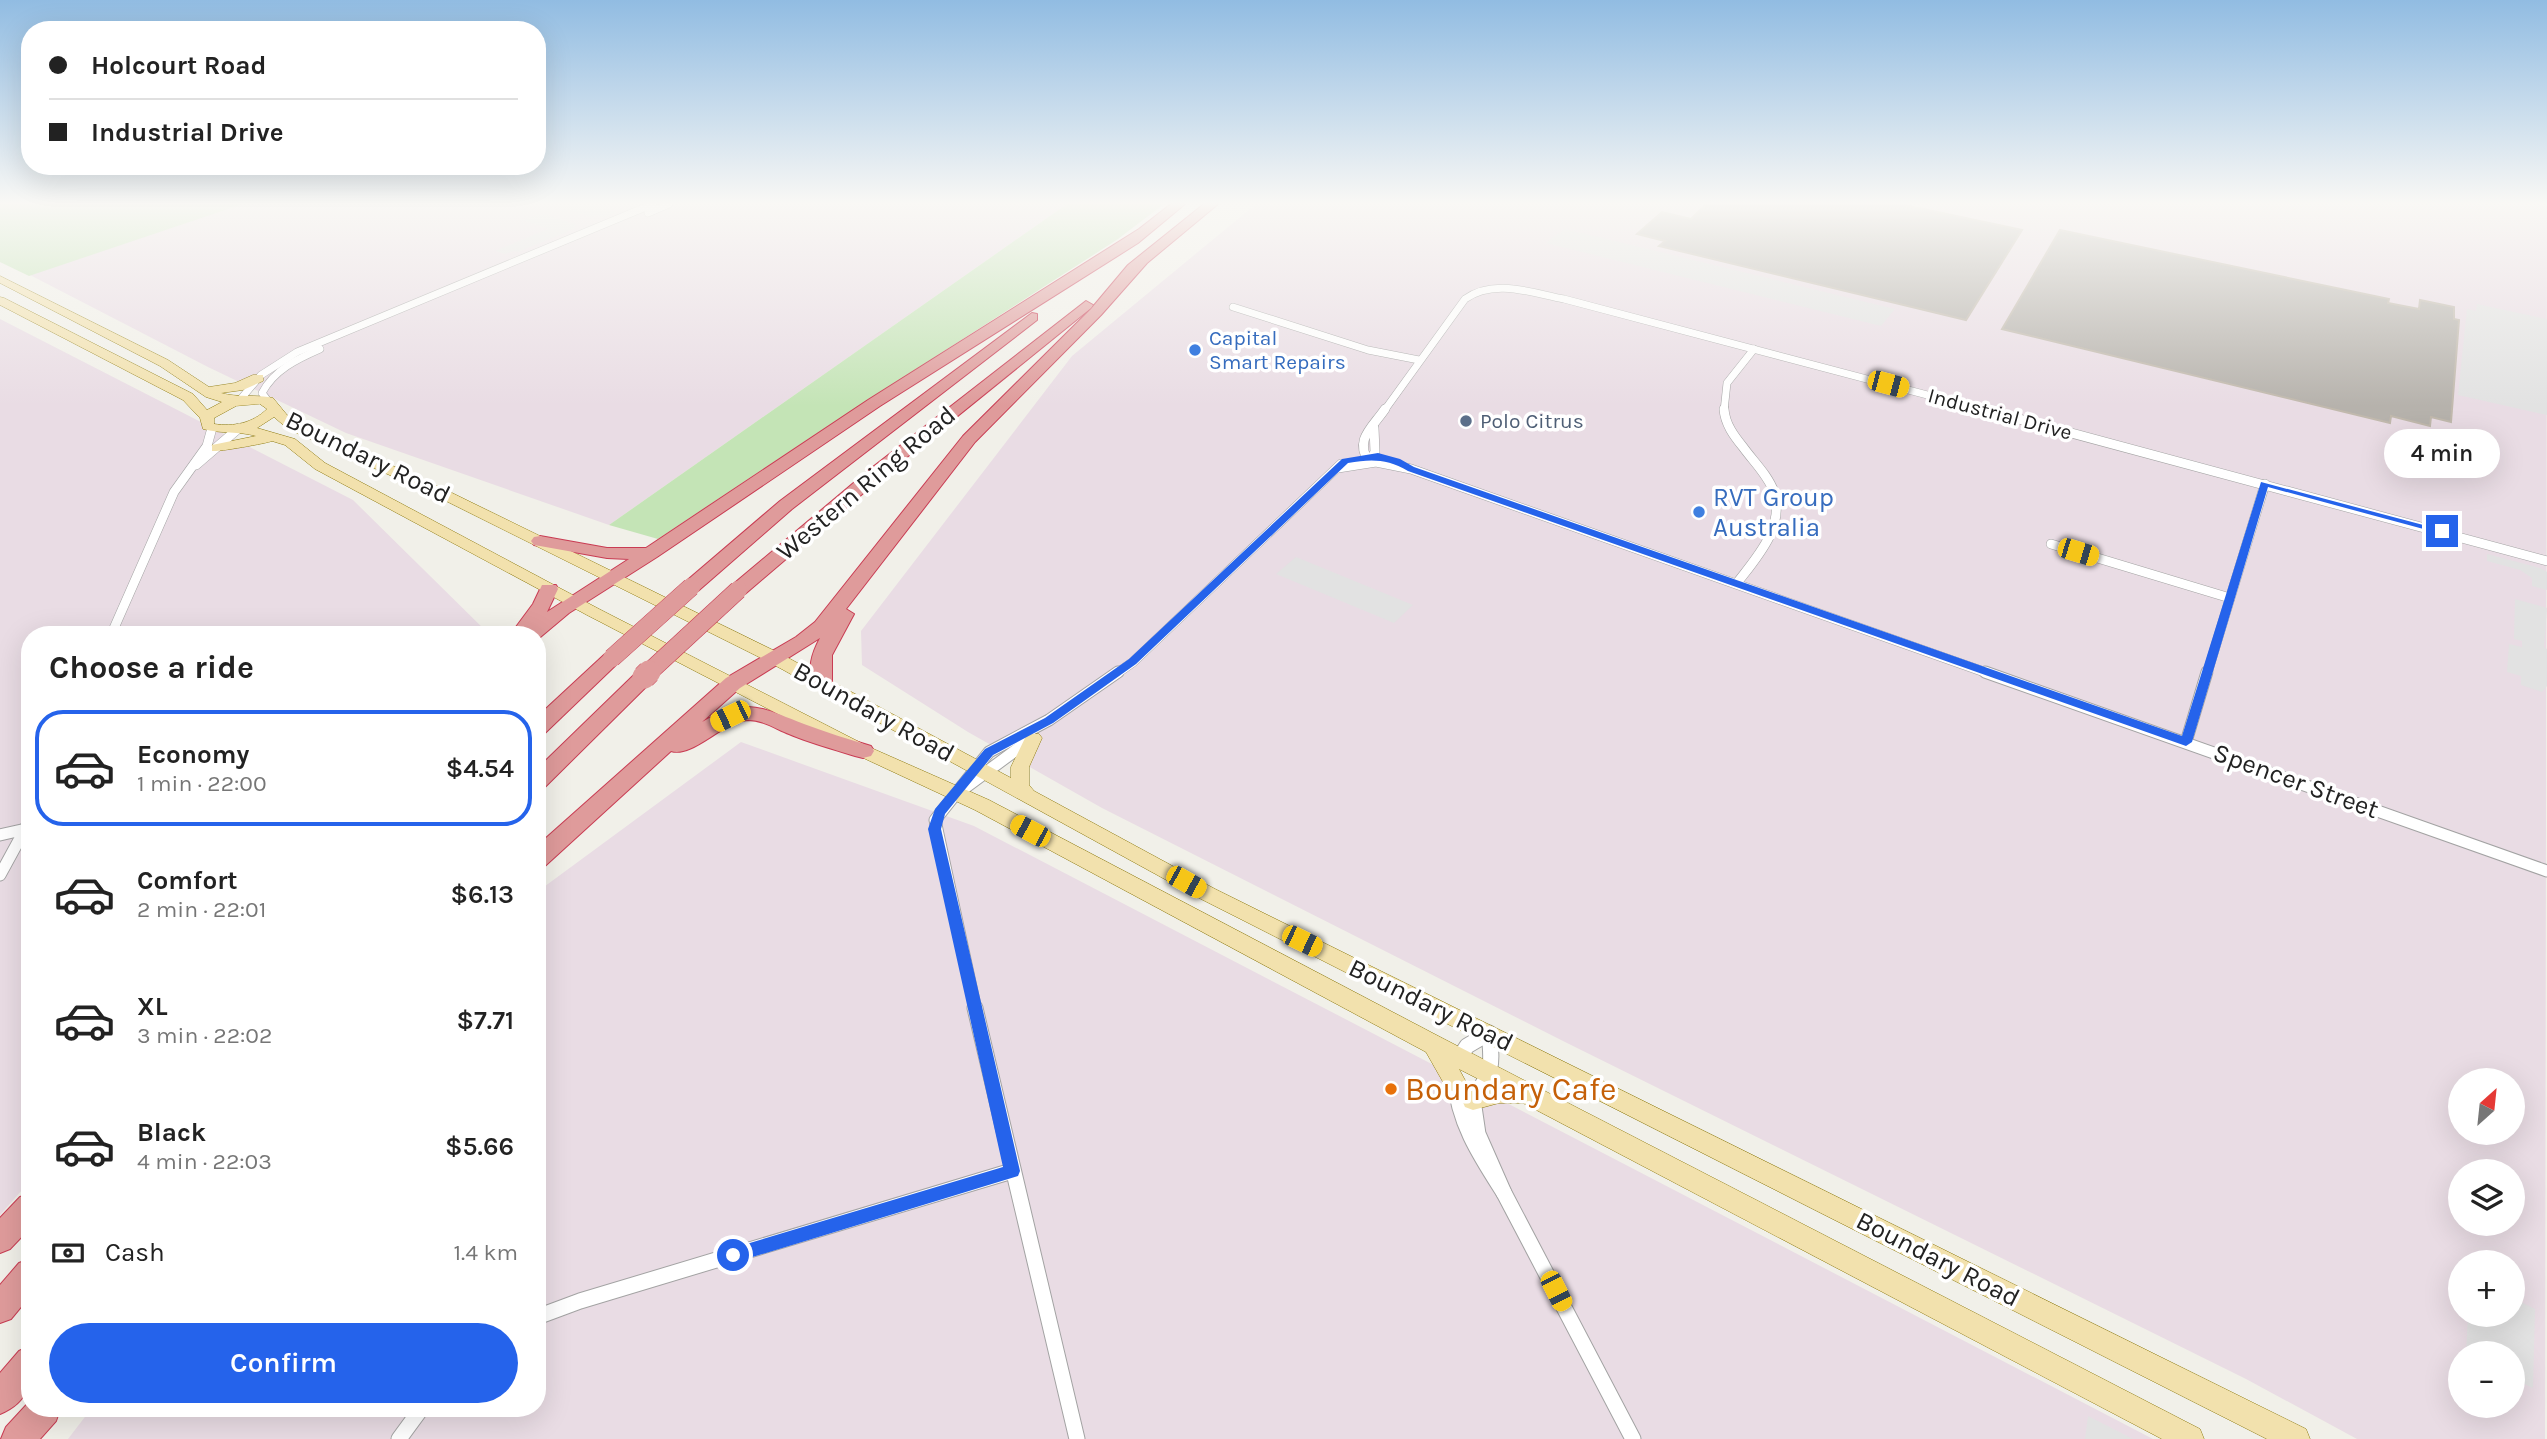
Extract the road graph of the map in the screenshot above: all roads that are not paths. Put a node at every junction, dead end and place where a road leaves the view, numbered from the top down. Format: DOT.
graph roads {
  1 [pos="497,271"];
  2 [pos="501,271"];
  3 [pos="1081,271"];
  4 [pos="1092,271"];
  5 [pos="1129,271"];
  6 [pos="1133,271"];
  7 [pos="0,279"];
  8 [pos="456,289"];
  9 [pos="0,300"];
  10 [pos="1233,307"];
  11 [pos="1754,349"];
  12 [pos="1419,360"];
  13 [pos="258,378"];
  14 [pos="205,390"];
  15 [pos="238,401"];
  16 [pos="271,405"];
  17 [pos="209,422"];
  18 [pos="240,428"];
  19 [pos="1374,428"];
  20 [pos="290,442"];
  21 [pos="217,448"];
  22 [pos="1369,458"];
  23 [pos="190,470"];
  24 [pos="2265,484"];
  25 [pos="904,521"];
  26 [pos="540,541"];
  27 [pos="2051,544"];
  28 [pos="651,554"];
  29 [pos="2547,559"];
  30 [pos="614,577"];
  31 [pos="1737,583"];
  32 [pos="550,589"];
  33 [pos="2230,598"];
  34 [pos="574,602"];
  35 [pos="115,626"];
  36 [pos="527,626"];
  37 [pos="543,626"];
  38 [pos="772,657"];
  39 [pos="822,682"];
  40 [pos="733,683"];
  41 [pos="546,720"];
  42 [pos="1049,720"];
  43 [pos="1033,737"];
  44 [pos="2186,742"];
  45 [pos="863,751"];
  46 [pos="981,770"];
  47 [pos="546,773"];
  48 [pos="629,779"];
  49 [pos="957,793"];
  50 [pos="1028,796"];
  51 [pos="21,828"];
  52 [pos="0,835"];
  53 [pos="21,838"];
  54 [pos="546,852"];
  55 [pos="2547,870"];
  56 [pos="0,875"];
  57 [pos="1489,1033"];
  58 [pos="1434,1045"];
  59 [pos="1458,1058"];
  60 [pos="1490,1074"];
  61 [pos="1455,1082"];
  62 [pos="1527,1094"];
  63 [pos="1473,1100"];
  64 [pos="1012,1171"];
  65 [pos="1504,1193"];
  66 [pos="21,1217"];
  67 [pos="0,1240"];
  68 [pos="21,1284"];
  69 [pos="0,1308"];
  70 [pos="546,1314"];
  71 [pos="21,1373"];
  72 [pos="0,1398"];
  73 [pos="37,1417"];
  74 [pos="415,1417"];
  75 [pos="18,1439"];
  76 [pos="399,1439"];
  77 [pos="1077,1439"];
  78 [pos="1633,1439"];
  79 [pos="2190,1439"];
  80 [pos="2296,1439"];
  1 -- 8 [label="street"];
  2 -- 8 [label="street"];
  3 -- 28 [label="highway"];
  4 -- 41 [label="highway, Western Ring Road, bridge"];
  5 -- 47 [label="highway, Western Ring Road, bridge"];
  6 -- 25 [label="highway"];
  7 -- 14 [label="main road"];
  8 -- 13 [label="street"];
  8 -- 16 [label="street"];
  9 -- 17 [label="main road"];
  10 -- 12 [label="street"];
  11 -- 12 [label="street, Industrial Drive"];
  11 -- 24 [label="street, Industrial Drive"];
  11 -- 31 [label="street"];
  12 -- 19 [label="street, Industrial Drive"];
  13 -- 14 [label="main road"];
  13 -- 15 [label="street"];
  14 -- 15 [label="main road"];
  15 -- 16 [label="main road"];
  15 -- 17 [label="main road"];
  16 -- 18 [label="main road"];
  16 -- 26 [label="main road, Boundary Road"];
  17 -- 18 [label="main road"];
  17 -- 23 [label="street"];
  18 -- 20 [label="main road, Boundary Road"];
  18 -- 21 [label="street"];
  19 -- 22 [label="street"];
  19 -- 22 [label="street, Industrial Drive"];
  20 -- 21 [label="main road"];
  20 -- 32 [label="main road, Boundary Road"];
  21 -- 23 [label="street"];
  22 -- 31 [label="street, Spencer Street"];
  22 -- 42 [label="street, Spencer Street"];
  23 -- 35 [label="street"];
  24 -- 29 [label="street, Industrial Drive"];
  24 -- 33 [label="street"];
  25 -- 38 [label="highway"];
  25 -- 39 [label="highway"];
  26 -- 28 [label="highway"];
  26 -- 30 [label="main road, Boundary Road"];
  27 -- 33 [label="street"];
  28 -- 30 [label="highway"];
  30 -- 34 [label="highway"];
  30 -- 38 [label="main road, Boundary Road"];
  31 -- 44 [label="street, Spencer Street"];
  32 -- 34 [label="main road, Boundary Road"];
  32 -- 36 [label="highway"];
  33 -- 44 [label="street"];
  34 -- 37 [label="highway"];
  34 -- 40 [label="main road, Boundary Road"];
  38 -- 39 [label="main road, Boundary Road"];
  38 -- 40 [label="highway"];
  39 -- 46 [label="main road, Boundary Road"];
  40 -- 45 [label="main road, Boundary Road"];
  40 -- 48 [label="highway"];
  42 -- 43 [label="street, Spencer Street"];
  42 -- 46 [label="street, Spencer Street"];
  43 -- 46 [label="street, Spencer Street"];
  43 -- 50 [label="main road"];
  44 -- 55 [label="street, Spencer Street"];
  45 -- 48 [label="highway"];
  45 -- 49 [label="main road, Boundary Road"];
  46 -- 49 [label="street"];
  46 -- 50 [label="main road, Boundary Road"];
  48 -- 54 [label="highway"];
  49 -- 58 [label="main road, Boundary Road"];
  49 -- 64 [label="street"];
  50 -- 57 [label="main road, Boundary Road"];
  51 -- 52 [label="street"];
  53 -- 56 [label="street"];
  57 -- 59 [label="street"];
  57 -- 60 [label="street"];
  57 -- 80 [label="main road, Boundary Road"];
  58 -- 59 [label="main road, Boundary Road"];
  58 -- 61 [label="main road"];
  59 -- 60 [label="main road, Boundary Road"];
  59 -- 61 [label="street"];
  60 -- 62 [label="main road, Boundary Road"];
  60 -- 63 [label="street"];
  61 -- 65 [label="street"];
  62 -- 63 [label="main road"];
  62 -- 79 [label="main road, Boundary Road"];
  63 -- 65 [label="street"];
  64 -- 70 [label="street"];
  64 -- 77 [label="street"];
  65 -- 78 [label="street"];
  66 -- 67 [label="highway"];
  68 -- 69 [label="highway"];
  71 -- 72 [label="highway"];
  73 -- 75 [label="highway"];
  74 -- 76 [label="street"];
}
